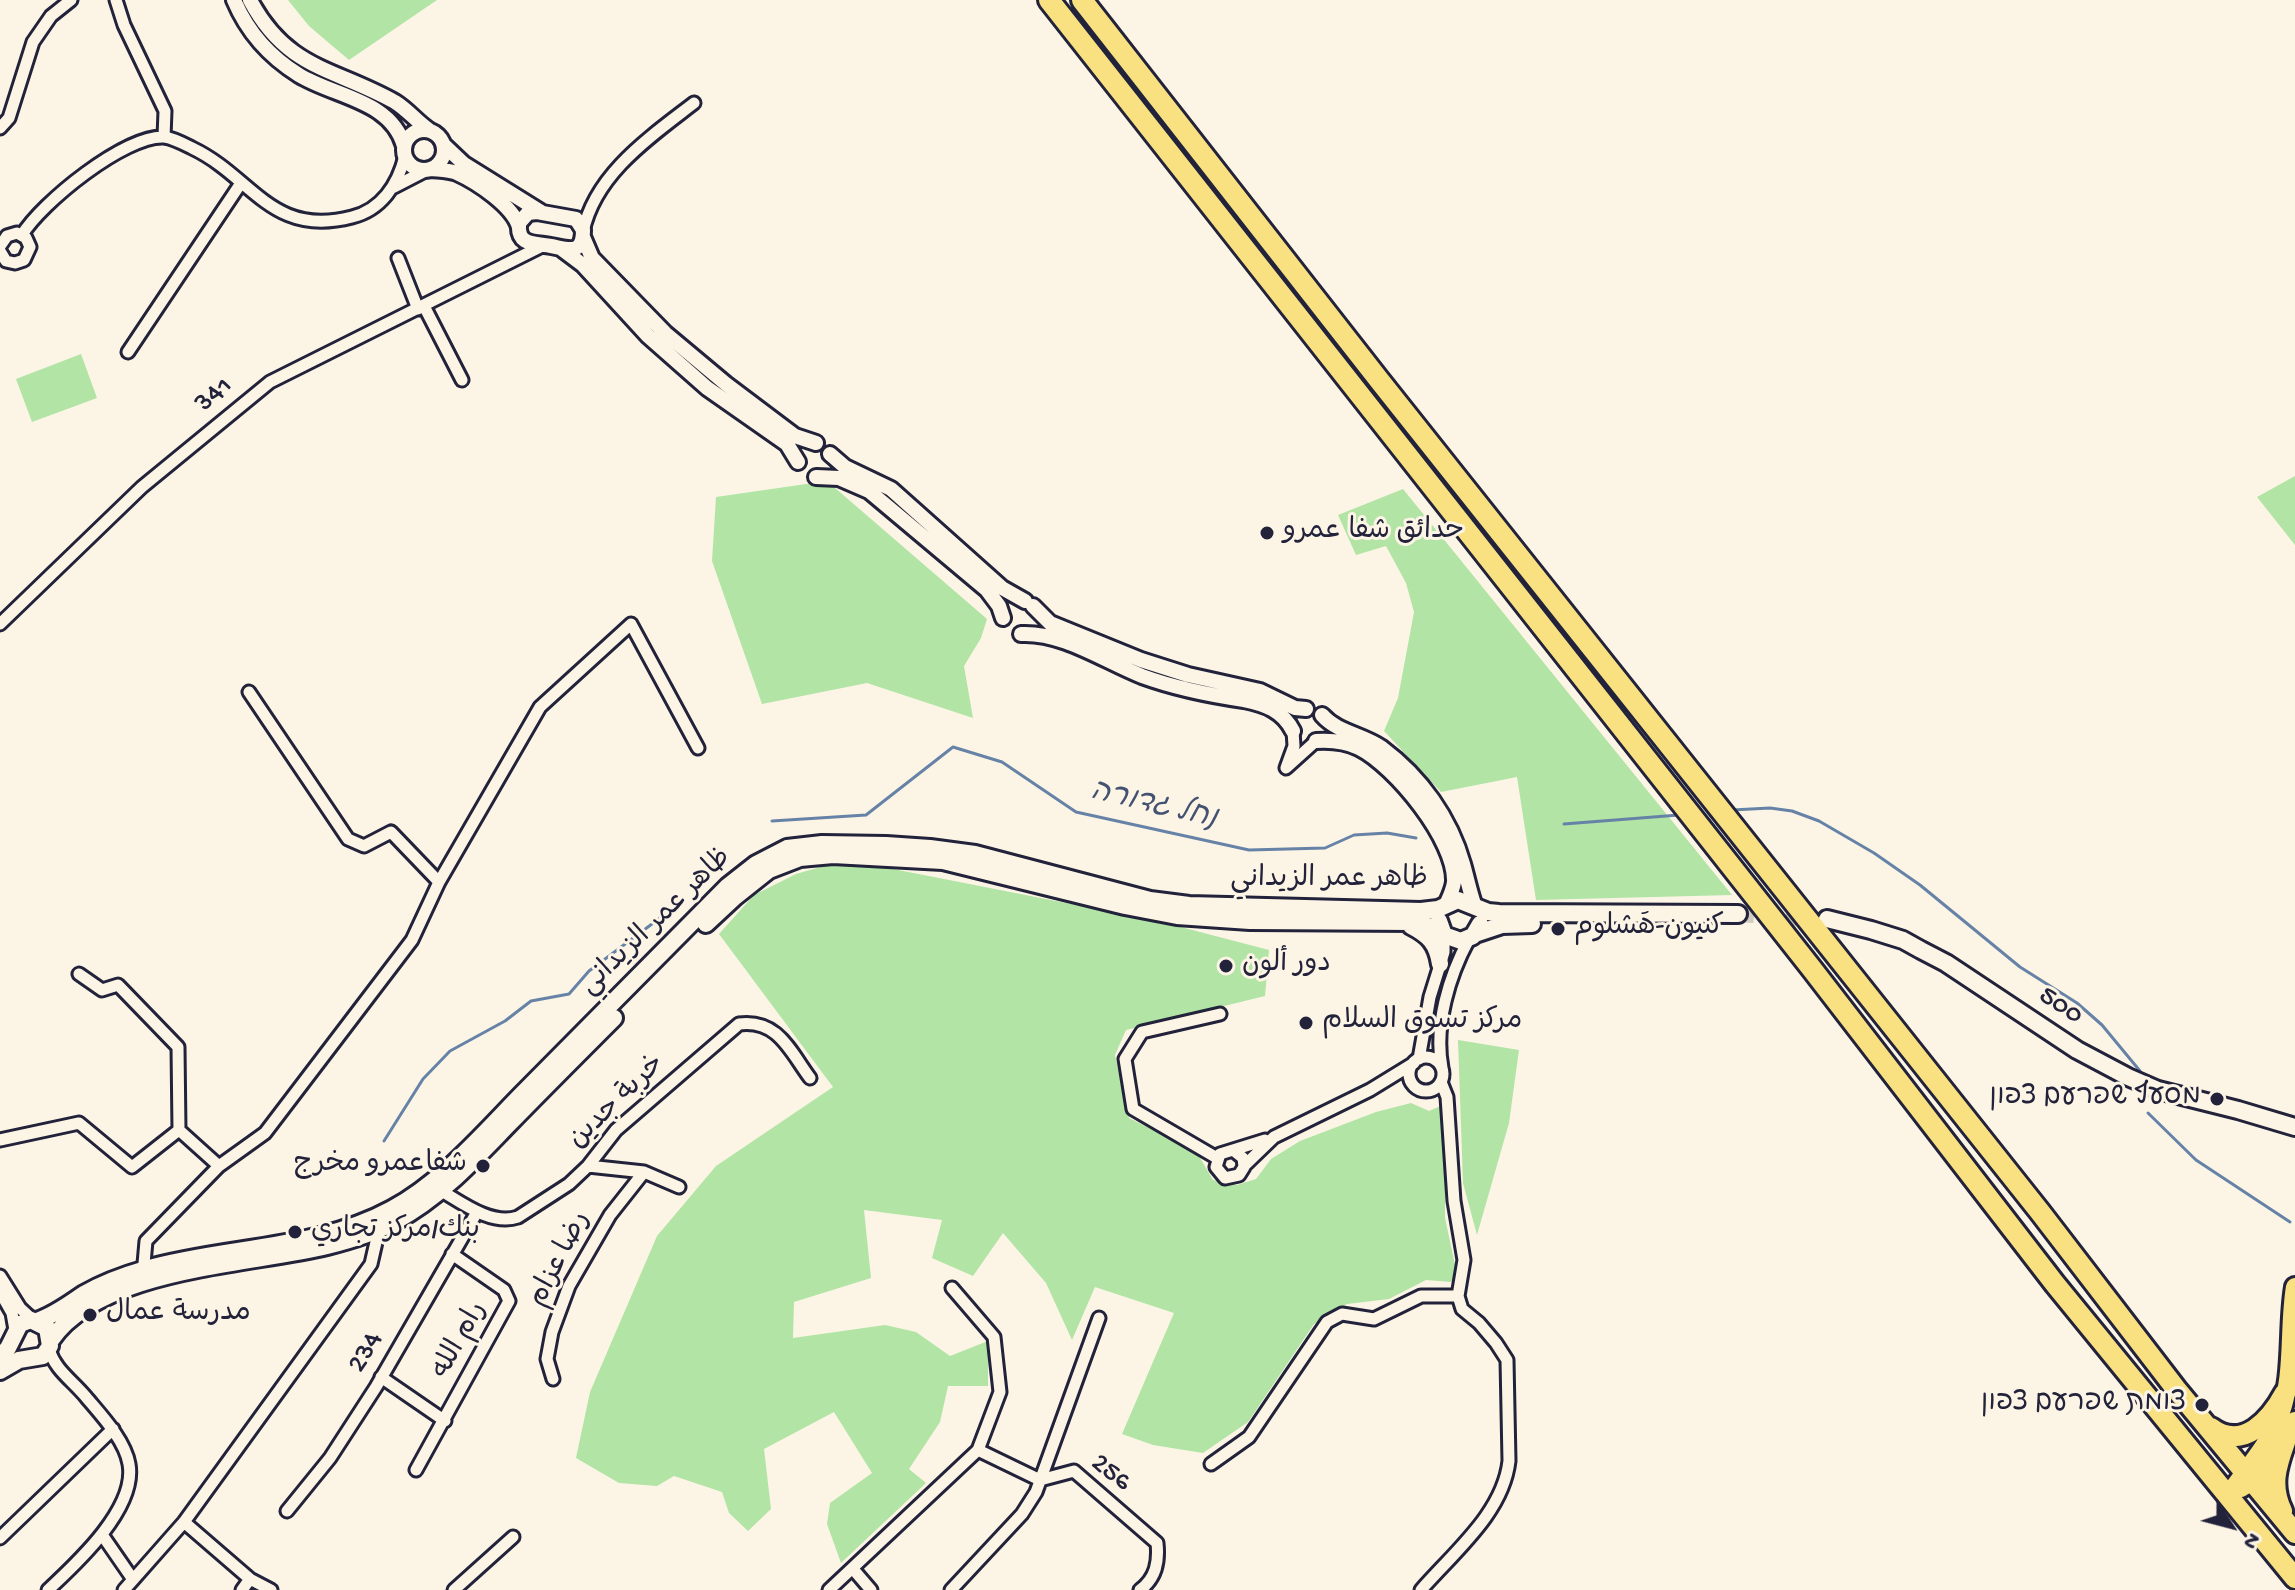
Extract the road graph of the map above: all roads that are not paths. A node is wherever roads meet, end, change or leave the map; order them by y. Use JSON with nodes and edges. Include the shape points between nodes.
{"nodes":[{"id":1,"x":71,"y":0,"type":"edge"},
{"id":2,"x":116,"y":0,"type":"edge"},
{"id":3,"x":234,"y":0,"type":"edge"},
{"id":4,"x":250,"y":0,"type":"edge"},
{"id":5,"x":1049,"y":0,"type":"edge"},
{"id":6,"x":1082,"y":0,"type":"edge"},
{"id":7,"x":694,"y":103,"type":"dead end"},
{"id":8,"x":0,"y":128,"type":"edge"},
{"id":9,"x":429,"y":130,"type":"junction"},
{"id":10,"x":164,"y":137,"type":"junction"},
{"id":11,"x":445,"y":146,"type":"junction"},
{"id":12,"x":404,"y":151,"type":"junction"},
{"id":13,"x":428,"y":170,"type":"junction"},
{"id":14,"x":241,"y":183,"type":"junction"},
{"id":15,"x":393,"y":187,"type":"junction"},
{"id":16,"x":596,"y":199,"type":"junction"},
{"id":17,"x":541,"y":212,"type":"junction"},
{"id":18,"x":565,"y":217,"type":"junction"},
{"id":19,"x":519,"y":231,"type":"junction"},
{"id":20,"x":583,"y":234,"type":"junction"},
{"id":21,"x":22,"y":235,"type":"junction"},
{"id":22,"x":1,"y":244,"type":"edge"},
{"id":23,"x":543,"y":246,"type":"junction"},
{"id":24,"x":563,"y":250,"type":"junction"},
{"id":25,"x":398,"y":258,"type":"dead end"},
{"id":26,"x":503,"y":265,"type":"junction"},
{"id":27,"x":421,"y":308,"type":"junction"},
{"id":28,"x":128,"y":352,"type":"dead end"},
{"id":29,"x":462,"y":380,"type":"dead end"},
{"id":30,"x":816,"y":443,"type":"junction"},
{"id":31,"x":830,"y":454,"type":"junction"},
{"id":32,"x":798,"y":462,"type":"junction"},
{"id":33,"x":816,"y":477,"type":"junction"},
{"id":34,"x":1029,"y":604,"type":"junction"},
{"id":35,"x":1003,"y":618,"type":"junction"},
{"id":36,"x":0,"y":624,"type":"edge"},
{"id":37,"x":1021,"y":634,"type":"junction"},
{"id":38,"x":249,"y":692,"type":"dead end"},
{"id":39,"x":1306,"y":709,"type":"junction"},
{"id":40,"x":1322,"y":715,"type":"junction"},
{"id":41,"x":1293,"y":731,"type":"junction"},
{"id":42,"x":1316,"y":741,"type":"junction"},
{"id":43,"x":698,"y":748,"type":"dead end"},
{"id":44,"x":439,"y":882,"type":"junction"},
{"id":45,"x":1446,"y":905,"type":"junction"},
{"id":46,"x":1475,"y":907,"type":"junction"},
{"id":47,"x":1659,"y":914,"type":"junction"},
{"id":48,"x":1738,"y":914,"type":"tunnel mouth"},
{"id":49,"x":1827,"y":919,"type":"tunnel mouth"},
{"id":50,"x":1403,"y":922,"type":"junction"},
{"id":51,"x":1442,"y":932,"type":"junction"},
{"id":52,"x":1472,"y":936,"type":"junction"},
{"id":53,"x":1440,"y":964,"type":"junction"},
{"id":54,"x":79,"y":974,"type":"dead end"},
{"id":55,"x":1220,"y":1014,"type":"dead end"},
{"id":56,"x":1416,"y":1061,"type":"junction"},
{"id":57,"x":1442,"y":1068,"type":"junction"},
{"id":58,"x":810,"y":1078,"type":"dead end"},
{"id":59,"x":1441,"y":1082,"type":"junction"},
{"id":60,"x":1413,"y":1085,"type":"junction"},
{"id":61,"x":1370,"y":1090,"type":"junction"},
{"id":62,"x":2273,"y":1121,"type":"junction"},
{"id":63,"x":2295,"y":1127,"type":"edge"},
{"id":64,"x":179,"y":1130,"type":"junction"},
{"id":65,"x":1274,"y":1137,"type":"junction"},
{"id":66,"x":2295,"y":1139,"type":"edge"},
{"id":67,"x":0,"y":1140,"type":"edge"},
{"id":68,"x":1233,"y":1150,"type":"junction"},
{"id":69,"x":1217,"y":1158,"type":"junction"},
{"id":70,"x":219,"y":1166,"type":"junction"},
{"id":71,"x":588,"y":1166,"type":"junction"},
{"id":72,"x":1244,"y":1166,"type":"junction"},
{"id":73,"x":644,"y":1172,"type":"junction"},
{"id":74,"x":679,"y":1187,"type":"dead end"},
{"id":75,"x":440,"y":1190,"type":"junction"},
{"id":76,"x":477,"y":1212,"type":"junction"},
{"id":77,"x":379,"y":1229,"type":"junction"},
{"id":78,"x":452,"y":1254,"type":"junction"},
{"id":79,"x":0,"y":1276,"type":"edge"},
{"id":80,"x":143,"y":1276,"type":"junction"},
{"id":81,"x":2295,"y":1287,"type":"edge"},
{"id":82,"x":952,"y":1288,"type":"dead end"},
{"id":83,"x":0,"y":1292,"type":"edge"},
{"id":84,"x":1458,"y":1296,"type":"junction"},
{"id":85,"x":1099,"y":1318,"type":"dead end"},
{"id":86,"x":36,"y":1321,"type":"junction"},
{"id":87,"x":13,"y":1335,"type":"junction"},
{"id":88,"x":50,"y":1344,"type":"junction"},
{"id":89,"x":0,"y":1357,"type":"edge"},
{"id":90,"x":28,"y":1359,"type":"junction"},
{"id":91,"x":0,"y":1371,"type":"edge"},
{"id":92,"x":381,"y":1377,"type":"junction"},
{"id":93,"x":69,"y":1379,"type":"junction"},
{"id":94,"x":553,"y":1379,"type":"dead end"},
{"id":95,"x":2285,"y":1393,"type":"junction"},
{"id":96,"x":445,"y":1421,"type":"junction"},
{"id":97,"x":2295,"y":1421,"type":"edge"},
{"id":98,"x":2208,"y":1425,"type":"junction"},
{"id":99,"x":113,"y":1429,"type":"junction"},
{"id":100,"x":2285,"y":1442,"type":"junction"},
{"id":101,"x":978,"y":1450,"type":"junction"},
{"id":102,"x":1211,"y":1464,"type":"dead end"},
{"id":103,"x":416,"y":1470,"type":"dead end"},
{"id":104,"x":2249,"y":1476,"type":"junction"},
{"id":105,"x":1040,"y":1480,"type":"junction"},
{"id":106,"x":2228,"y":1496,"type":"junction"},
{"id":107,"x":287,"y":1511,"type":"dead end"},
{"id":108,"x":184,"y":1522,"type":"junction"},
{"id":109,"x":2292,"y":1529,"type":"edge"},
{"id":110,"x":103,"y":1536,"type":"junction"},
{"id":111,"x":513,"y":1537,"type":"dead end"},
{"id":112,"x":0,"y":1538,"type":"edge"},
{"id":113,"x":853,"y":1569,"type":"junction"},
{"id":114,"x":132,"y":1578,"type":"junction"},
{"id":115,"x":2295,"y":1578,"type":"edge"},
{"id":116,"x":250,"y":1579,"type":"junction"},
{"id":117,"x":48,"y":1590,"type":"edge"},
{"id":118,"x":124,"y":1590,"type":"edge"},
{"id":119,"x":242,"y":1590,"type":"edge"},
{"id":120,"x":271,"y":1590,"type":"edge"},
{"id":121,"x":454,"y":1590,"type":"edge"},
{"id":122,"x":829,"y":1590,"type":"edge"},
{"id":123,"x":871,"y":1590,"type":"edge"},
{"id":124,"x":951,"y":1590,"type":"edge"},
{"id":125,"x":1140,"y":1590,"type":"edge"},
{"id":126,"x":1421,"y":1590,"type":"edge"}],
"edges":[{"from":1,"to":8,"type":"street","via":[[51,16],[33,42],[9,118]]},
{"from":2,"to":10,"type":"street","via":[[165,111]]},
{"from":3,"to":12,"type":"street","via":[[247,25],[278,59],[309,81],[382,113],[394,124]]},
{"from":4,"to":9,"type":"street","via":[[267,28],[295,53],[398,104]]},
{"from":5,"to":106,"type":"highway","via":[[2002,1216]]},
{"from":6,"to":98,"type":"highway"},
{"from":7,"to":16,"type":"street","via":[[633,150]]},
{"from":9,"to":11,"type":"street"},
{"from":9,"to":12,"type":"street","via":[[416,131]]},
{"from":10,"to":14,"type":"street","via":[[206,155]]},
{"from":10,"to":21,"type":"street","via":[[109,155],[41,210]]},
{"from":11,"to":13,"type":"street","via":[[442,160]]},
{"from":11,"to":17,"type":"street","via":[[464,164]]},
{"from":12,"to":13,"type":"street","via":[[413,168]]},
{"from":12,"to":15,"type":"street"},
{"from":13,"to":15,"type":"street"},
{"from":13,"to":19,"type":"street","via":[[462,176],[507,206]]},
{"from":14,"to":15,"type":"street","via":[[271,208],[301,220],[338,221],[363,214]]},
{"from":14,"to":28,"type":"street"},
{"from":16,"to":18,"type":"street"},
{"from":16,"to":20,"type":"street"},
{"from":17,"to":18,"type":"street"},
{"from":17,"to":19,"type":"street","via":[[528,213]]},
{"from":18,"to":20,"type":"street","via":[[576,219]]},
{"from":19,"to":23,"type":"street","via":[[528,244]]},
{"from":19,"to":26,"type":"street"},
{"from":20,"to":24,"type":"street","via":[[574,249]]},
{"from":20,"to":30,"type":"street","via":[[592,258],[665,333],[800,439]]},
{"from":21,"to":22,"type":"street","via":[[12,234]]},
{"from":21,"to":22,"type":"street","via":[[30,247],[24,260],[11,263],[3,258]]},
{"from":23,"to":24,"type":"street"},
{"from":23,"to":26,"type":"street","name":"341"},
{"from":24,"to":32,"type":"street","via":[[648,336],[707,388],[787,444]]},
{"from":25,"to":27,"type":"street"},
{"from":26,"to":27,"type":"street","name":"341"},
{"from":27,"to":29,"type":"street"},
{"from":27,"to":36,"type":"street","name":"341","via":[[270,382],[142,487]]},
{"from":30,"to":31,"type":"street"},
{"from":30,"to":32,"type":"street","via":[[802,449]]},
{"from":31,"to":33,"type":"street","via":[[830,468]]},
{"from":31,"to":34,"type":"street","via":[[891,489],[1002,588]]},
{"from":32,"to":33,"type":"street","via":[[806,475]]},
{"from":33,"to":35,"type":"street","via":[[839,478],[869,491],[987,590]]},
{"from":34,"to":35,"type":"street","via":[[1016,600]]},
{"from":34,"to":37,"type":"street","via":[[1037,615],[1035,625]]},
{"from":34,"to":39,"type":"street","via":[[1050,623],[1150,664],[1260,691]]},
{"from":35,"to":37,"type":"street","via":[[1011,631]]},
{"from":37,"to":41,"type":"street","via":[[1045,634],[1179,688],[1261,704],[1281,715]]},
{"from":38,"to":44,"type":"street","via":[[348,839],[364,846],[391,832]]},
{"from":39,"to":40,"type":"street"},
{"from":39,"to":41,"type":"street","via":[[1294,719]]},
{"from":40,"to":42,"type":"street","via":[[1326,729]]},
{"from":40,"to":46,"type":"street","via":[[1336,728],[1389,754],[1431,798],[1456,844]]},
{"from":41,"to":42,"type":"street","via":[[1305,742]]},
{"from":41,"to":42,"type":"street","via":[[1286,768]]},
{"from":42,"to":45,"type":"street","via":[[1362,749],[1421,806],[1453,874]]},
{"from":43,"to":44,"type":"street","via":[[631,624],[540,707]]},
{"from":44,"to":70,"type":"street","via":[[412,940],[265,1133]]},
{"from":45,"to":46,"type":"main road","via":[[1458,900]]},
{"from":45,"to":51,"type":"main road","via":[[1439,917]]},
{"from":45,"to":80,"type":"main road","name":"ظاهر عمر الزيداني","via":[[1421,911],[1189,905],[930,848],[787,848],[728,886],[479,1138],[394,1208],[311,1238],[192,1258]]},
{"from":46,"to":47,"type":"main road","via":[[1499,913]]},
{"from":46,"to":52,"type":"main road","via":[[1480,924]]},
{"from":47,"to":48,"type":"main road"},
{"from":47,"to":52,"type":"main road","via":[[1502,925]]},
{"from":49,"to":62,"type":"main road","name":"500","via":[[1903,940],[2128,1077]]},
{"from":50,"to":51,"type":"main road","name":"ظاهر عمر الزيداني"},
{"from":50,"to":53,"type":"main road","via":[[1430,938]]},
{"from":50,"to":75,"type":"main road","name":"ظاهر عمر الزيداني","via":[[1203,919],[943,861],[800,858],[769,870],[735,897]]},
{"from":51,"to":52,"type":"main road","via":[[1454,941]]},
{"from":51,"to":53,"type":"street"},
{"from":52,"to":57,"type":"street","via":[[1456,965],[1444,1010]]},
{"from":53,"to":56,"type":"street"},
{"from":54,"to":64,"type":"street","via":[[102,990],[118,985],[178,1047]]},
{"from":55,"to":69,"type":"street","via":[[1142,1032],[1125,1059],[1133,1109]]},
{"from":56,"to":57,"type":"street","via":[[1432,1058]]},
{"from":56,"to":60,"type":"street","via":[[1409,1076]]},
{"from":56,"to":61,"type":"street"},
{"from":57,"to":59,"type":"street"},
{"from":58,"to":71,"type":"street","name":"خربة جدين","via":[[770,1027],[739,1024],[616,1130]]},
{"from":59,"to":60,"type":"street","via":[[1428,1091]]},
{"from":59,"to":84,"type":"street","via":[[1447,1097],[1464,1260]]},
{"from":60,"to":61,"type":"street"},
{"from":61,"to":65,"type":"street"},
{"from":62,"to":63,"type":"main road","name":"500"},
{"from":62,"to":66,"type":"main road","name":"500"},
{"from":64,"to":67,"type":"street","via":[[132,1167],[79,1123]]},
{"from":64,"to":70,"type":"street"},
{"from":65,"to":68,"type":"street"},
{"from":65,"to":72,"type":"street"},
{"from":68,"to":69,"type":"street"},
{"from":68,"to":72,"type":"street"},
{"from":69,"to":72,"type":"street","via":[[1216,1167],[1225,1178],[1239,1175]]},
{"from":70,"to":80,"type":"street","via":[[146,1241]]},
{"from":71,"to":73,"type":"street"},
{"from":71,"to":76,"type":"street","name":"خربة جدين","via":[[518,1217],[509,1220]]},
{"from":73,"to":74,"type":"street"},
{"from":73,"to":94,"type":"street","name":"رضا عزام","via":[[610,1215],[569,1286],[547,1359]]},
{"from":75,"to":76,"type":"street","name":"خربة جدين"},
{"from":75,"to":77,"type":"main road","name":"ظاهر عمر الزيداني"},
{"from":76,"to":78,"type":"street","name":"234"},
{"from":77,"to":80,"type":"main road","name":"ظاهر عمر الزيداني","via":[[325,1246]]},
{"from":77,"to":108,"type":"street","via":[[371,1264]]},
{"from":78,"to":92,"type":"street","name":"234"},
{"from":78,"to":96,"type":"street","name":"رام الله","via":[[504,1290],[509,1301]]},
{"from":79,"to":86,"type":"street","via":[[20,1308]]},
{"from":80,"to":86,"type":"main road","name":"ظاهر عمر الزيداني","via":[[100,1286]]},
{"from":80,"to":88,"type":"main road","name":"ظاهر عمر الزيداني","via":[[84,1308],[63,1324]]},
{"from":81,"to":95,"type":"main road"},
{"from":82,"to":101,"type":"street","via":[[994,1337],[1000,1392]]},
{"from":83,"to":87,"type":"street","via":[[12,1313]]},
{"from":84,"to":102,"type":"street","via":[[1421,1296],[1374,1319],[1342,1314],[1327,1322],[1249,1437]]},
{"from":84,"to":126,"type":"street","via":[[1462,1309],[1507,1360],[1507,1474],[1479,1525]]},
{"from":85,"to":105,"type":"street"},
{"from":86,"to":87,"type":"main road","via":[[25,1321]]},
{"from":86,"to":88,"type":"main road","via":[[47,1328]]},
{"from":87,"to":89,"type":"main road"},
{"from":87,"to":90,"type":"main road","via":[[15,1351]]},
{"from":88,"to":90,"type":"main road","via":[[43,1356]]},
{"from":88,"to":93,"type":"street","via":[[56,1367]]},
{"from":90,"to":91,"type":"main road"},
{"from":90,"to":93,"type":"street"},
{"from":92,"to":96,"type":"street"},
{"from":92,"to":107,"type":"street","name":"234","via":[[330,1458]]},
{"from":93,"to":99,"type":"street"},
{"from":95,"to":98,"type":"highway","via":[[2267,1421],[2250,1433],[2223,1435]]},
{"from":95,"to":104,"type":"main road","via":[[2273,1431]]},
{"from":96,"to":103,"type":"street","name":"رام الله"},
{"from":97,"to":100,"type":"main road"},
{"from":98,"to":104,"type":"highway"},
{"from":99,"to":110,"type":"street","via":[[129,1465],[126,1493]]},
{"from":99,"to":112,"type":"street"},
{"from":100,"to":104,"type":"main road"},
{"from":100,"to":109,"type":"highway","via":[[2274,1482]]},
{"from":101,"to":105,"type":"street"},
{"from":101,"to":113,"type":"street"},
{"from":104,"to":106,"type":"main road"},
{"from":104,"to":109,"type":"highway"},
{"from":105,"to":124,"type":"street","via":[[1022,1514]]},
{"from":105,"to":125,"type":"street","name":"256","via":[[1074,1471],[1157,1543],[1159,1560]]},
{"from":106,"to":115,"type":"highway"},
{"from":108,"to":114,"type":"street"},
{"from":108,"to":116,"type":"street"},
{"from":110,"to":114,"type":"street"},
{"from":110,"to":117,"type":"street"},
{"from":111,"to":121,"type":"street"},
{"from":113,"to":122,"type":"street"},
{"from":113,"to":123,"type":"street"},
{"from":114,"to":118,"type":"street"},
{"from":116,"to":119,"type":"street"},
{"from":116,"to":120,"type":"street"}]}
